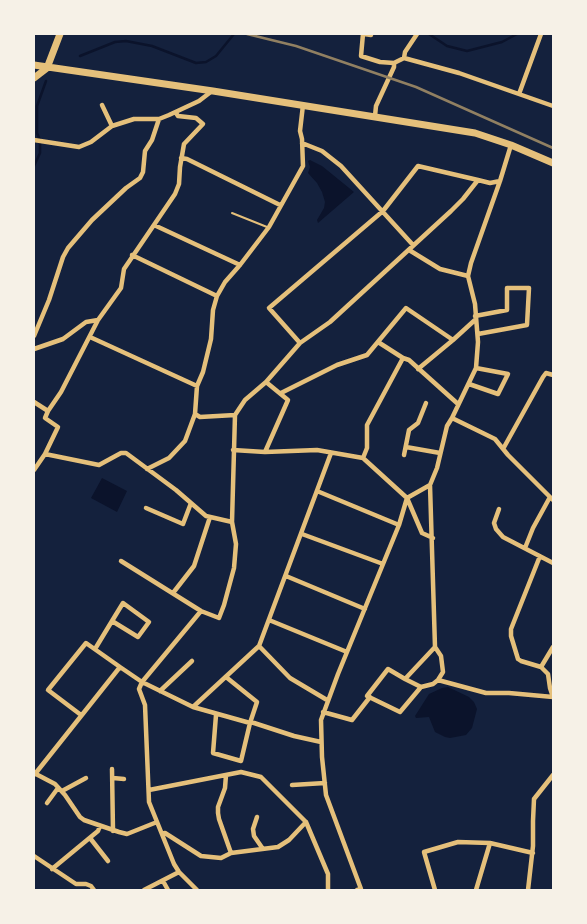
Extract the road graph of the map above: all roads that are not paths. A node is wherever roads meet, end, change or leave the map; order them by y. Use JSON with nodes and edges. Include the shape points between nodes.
{"nodes":[{"id":1,"x":60,"y":34,"type":"edge"},
{"id":2,"x":363,"y":34,"type":"edge"},
{"id":3,"x":417,"y":34,"type":"edge"},
{"id":4,"x":541,"y":34,"type":"edge"},
{"id":5,"x":372,"y":35,"type":"dead end"},
{"id":6,"x":404,"y":58,"type":"junction"},
{"id":7,"x":394,"y":63,"type":"junction"},
{"id":8,"x":34,"y":66,"type":"edge"},
{"id":9,"x":46,"y":68,"type":"junction"},
{"id":10,"x":34,"y":78,"type":"edge"},
{"id":11,"x":213,"y":90,"type":"junction"},
{"id":12,"x":519,"y":94,"type":"junction"},
{"id":13,"x":102,"y":105,"type":"dead end"},
{"id":14,"x":303,"y":105,"type":"junction"},
{"id":15,"x":553,"y":106,"type":"edge"},
{"id":16,"x":176,"y":112,"type":"junction"},
{"id":17,"x":375,"y":116,"type":"junction"},
{"id":18,"x":159,"y":119,"type":"junction"},
{"id":19,"x":112,"y":126,"type":"junction"},
{"id":20,"x":34,"y":140,"type":"edge"},
{"id":21,"x":302,"y":143,"type":"junction"},
{"id":22,"x":511,"y":145,"type":"junction"},
{"id":23,"x":182,"y":158,"type":"junction"},
{"id":24,"x":553,"y":163,"type":"edge"},
{"id":25,"x":478,"y":180,"type":"junction"},
{"id":26,"x":500,"y":181,"type":"junction"},
{"id":27,"x":280,"y":206,"type":"junction"},
{"id":28,"x":383,"y":211,"type":"junction"},
{"id":29,"x":232,"y":213,"type":"dead end"},
{"id":30,"x":154,"y":225,"type":"junction"},
{"id":31,"x":269,"y":227,"type":"junction"},
{"id":32,"x":414,"y":245,"type":"junction"},
{"id":33,"x":409,"y":250,"type":"junction"},
{"id":34,"x":132,"y":255,"type":"junction"},
{"id":35,"x":240,"y":265,"type":"junction"},
{"id":36,"x":468,"y":276,"type":"junction"},
{"id":37,"x":217,"y":296,"type":"junction"},
{"id":38,"x":476,"y":318,"type":"junction"},
{"id":39,"x":98,"y":320,"type":"junction"},
{"id":40,"x":478,"y":334,"type":"junction"},
{"id":41,"x":34,"y":336,"type":"edge"},
{"id":42,"x":90,"y":338,"type":"junction"},
{"id":43,"x":453,"y":340,"type":"junction"},
{"id":44,"x":378,"y":342,"type":"junction"},
{"id":45,"x":300,"y":343,"type":"junction"},
{"id":46,"x":34,"y":349,"type":"edge"},
{"id":47,"x":403,"y":358,"type":"junction"},
{"id":48,"x":476,"y":368,"type":"junction"},
{"id":49,"x":418,"y":369,"type":"junction"},
{"id":50,"x":553,"y":376,"type":"edge"},
{"id":51,"x":266,"y":382,"type":"junction"},
{"id":52,"x":469,"y":384,"type":"junction"},
{"id":53,"x":196,"y":386,"type":"junction"},
{"id":54,"x":281,"y":393,"type":"junction"},
{"id":55,"x":34,"y":402,"type":"edge"},
{"id":56,"x":426,"y":403,"type":"dead end"},
{"id":57,"x":458,"y":404,"type":"junction"},
{"id":58,"x":48,"y":411,"type":"junction"},
{"id":59,"x":195,"y":414,"type":"junction"},
{"id":60,"x":235,"y":415,"type":"junction"},
{"id":61,"x":452,"y":418,"type":"junction"},
{"id":62,"x":406,"y":447,"type":"junction"},
{"id":63,"x":503,"y":449,"type":"junction"},
{"id":64,"x":233,"y":450,"type":"junction"},
{"id":65,"x":265,"y":452,"type":"junction"},
{"id":66,"x":331,"y":453,"type":"junction"},
{"id":67,"x":440,"y":453,"type":"junction"},
{"id":68,"x":45,"y":454,"type":"junction"},
{"id":69,"x":404,"y":454,"type":"dead end"},
{"id":70,"x":363,"y":458,"type":"junction"},
{"id":71,"x":147,"y":469,"type":"junction"},
{"id":72,"x":34,"y":470,"type":"edge"},
{"id":73,"x":430,"y":485,"type":"junction"},
{"id":74,"x":317,"y":491,"type":"junction"},
{"id":75,"x":406,"y":498,"type":"junction"},
{"id":76,"x":552,"y":498,"type":"edge"},
{"id":77,"x":191,"y":503,"type":"junction"},
{"id":78,"x":146,"y":508,"type":"dead end"},
{"id":79,"x":500,"y":509,"type":"dead end"},
{"id":80,"x":210,"y":518,"type":"junction"},
{"id":81,"x":232,"y":522,"type":"junction"},
{"id":82,"x":400,"y":525,"type":"junction"},
{"id":83,"x":302,"y":534,"type":"junction"},
{"id":84,"x":433,"y":538,"type":"junction"},
{"id":85,"x":525,"y":548,"type":"junction"},
{"id":86,"x":540,"y":556,"type":"junction"},
{"id":87,"x":121,"y":561,"type":"dead end"},
{"id":88,"x":553,"y":563,"type":"edge"},
{"id":89,"x":382,"y":564,"type":"junction"},
{"id":90,"x":286,"y":576,"type":"junction"},
{"id":91,"x":173,"y":593,"type":"junction"},
{"id":92,"x":365,"y":609,"type":"junction"},
{"id":93,"x":201,"y":611,"type":"junction"},
{"id":94,"x":269,"y":620,"type":"junction"},
{"id":95,"x":112,"y":621,"type":"junction"},
{"id":96,"x":259,"y":646,"type":"junction"},
{"id":97,"x":435,"y":647,"type":"junction"},
{"id":98,"x":553,"y":647,"type":"edge"},
{"id":99,"x":95,"y":650,"type":"junction"},
{"id":100,"x":347,"y":652,"type":"junction"},
{"id":101,"x":192,"y":662,"type":"dead end"},
{"id":102,"x":120,"y":666,"type":"junction"},
{"id":103,"x":541,"y":667,"type":"junction"},
{"id":104,"x":226,"y":677,"type":"junction"},
{"id":105,"x":406,"y":679,"type":"junction"},
{"id":106,"x":438,"y":680,"type":"junction"},
{"id":107,"x":142,"y":682,"type":"junction"},
{"id":108,"x":421,"y":687,"type":"junction"},
{"id":109,"x":160,"y":691,"type":"junction"},
{"id":110,"x":370,"y":697,"type":"junction"},
{"id":111,"x":553,"y":697,"type":"edge"},
{"id":112,"x":327,"y":700,"type":"junction"},
{"id":113,"x":193,"y":707,"type":"junction"},
{"id":114,"x":323,"y":712,"type":"junction"},
{"id":115,"x":82,"y":714,"type":"junction"},
{"id":116,"x":216,"y":715,"type":"junction"},
{"id":117,"x":251,"y":723,"type":"junction"},
{"id":118,"x":321,"y":742,"type":"junction"},
{"id":119,"x":112,"y":769,"type":"dead end"},
{"id":120,"x":35,"y":774,"type":"edge"},
{"id":121,"x":226,"y":775,"type":"junction"},
{"id":122,"x":553,"y":775,"type":"edge"},
{"id":123,"x":86,"y":778,"type":"dead end"},
{"id":124,"x":113,"y":778,"type":"junction"},
{"id":125,"x":124,"y":778,"type":"dead end"},
{"id":126,"x":325,"y":783,"type":"junction"},
{"id":127,"x":292,"y":785,"type":"dead end"},
{"id":128,"x":60,"y":790,"type":"junction"},
{"id":129,"x":148,"y":790,"type":"junction"},
{"id":130,"x":47,"y":803,"type":"dead end"},
{"id":131,"x":257,"y":817,"type":"dead end"},
{"id":132,"x":158,"y":822,"type":"junction"},
{"id":133,"x":306,"y":822,"type":"junction"},
{"id":134,"x":100,"y":826,"type":"junction"},
{"id":135,"x":113,"y":831,"type":"junction"},
{"id":136,"x":162,"y":834,"type":"junction"},
{"id":137,"x":90,"y":838,"type":"junction"},
{"id":138,"x":490,"y":843,"type":"junction"},
{"id":139,"x":263,"y":850,"type":"junction"},
{"id":140,"x":231,"y":853,"type":"junction"},
{"id":141,"x":533,"y":853,"type":"junction"},
{"id":142,"x":34,"y":856,"type":"edge"},
{"id":143,"x":108,"y":861,"type":"dead end"},
{"id":144,"x":52,"y":869,"type":"junction"},
{"id":145,"x":179,"y":872,"type":"junction"},
{"id":146,"x":163,"y":881,"type":"junction"},
{"id":147,"x":94,"y":890,"type":"edge"},
{"id":148,"x":144,"y":890,"type":"edge"},
{"id":149,"x":168,"y":890,"type":"edge"},
{"id":150,"x":197,"y":890,"type":"edge"},
{"id":151,"x":328,"y":890,"type":"edge"},
{"id":152,"x":357,"y":890,"type":"edge"},
{"id":153,"x":435,"y":890,"type":"edge"},
{"id":154,"x":476,"y":890,"type":"edge"},
{"id":155,"x":530,"y":890,"type":"edge"}],
"edges":[{"from":1,"to":9,"type":"main road"},
{"from":2,"to":5,"type":"street"},
{"from":2,"to":7,"type":"street","via":[[361,56]]},
{"from":3,"to":6,"type":"street"},
{"from":4,"to":12,"type":"street"},
{"from":6,"to":7,"type":"street"},
{"from":6,"to":12,"type":"street"},
{"from":7,"to":17,"type":"street"},
{"from":8,"to":9,"type":"main road"},
{"from":9,"to":10,"type":"main road"},
{"from":9,"to":11,"type":"main road"},
{"from":11,"to":14,"type":"main road"},
{"from":11,"to":16,"type":"street"},
{"from":12,"to":15,"type":"street"},
{"from":13,"to":19,"type":"street"},
{"from":14,"to":17,"type":"main road"},
{"from":14,"to":21,"type":"street"},
{"from":16,"to":18,"type":"street"},
{"from":16,"to":23,"type":"street","via":[[178,116],[196,118],[204,124],[184,144]]},
{"from":17,"to":22,"type":"main road","via":[[475,133]]},
{"from":18,"to":19,"type":"street","via":[[134,119]]},
{"from":18,"to":41,"type":"street","via":[[145,151],[140,178],[92,220],[62,257]]},
{"from":19,"to":20,"type":"street","via":[[79,147]]},
{"from":21,"to":27,"type":"street","via":[[303,166]]},
{"from":21,"to":28,"type":"street","via":[[322,151],[342,166]]},
{"from":22,"to":24,"type":"main road"},
{"from":22,"to":26,"type":"street"},
{"from":23,"to":27,"type":"street"},
{"from":23,"to":30,"type":"street","via":[[175,194]]},
{"from":25,"to":26,"type":"street"},
{"from":25,"to":28,"type":"street","via":[[418,166]]},
{"from":25,"to":32,"type":"street","via":[[463,199]]},
{"from":26,"to":36,"type":"street"},
{"from":27,"to":31,"type":"street"},
{"from":28,"to":32,"type":"street"},
{"from":28,"to":45,"type":"street","via":[[269,308]]},
{"from":29,"to":31,"type":"lane"},
{"from":30,"to":34,"type":"street"},
{"from":30,"to":35,"type":"street"},
{"from":31,"to":35,"type":"street"},
{"from":32,"to":33,"type":"street"},
{"from":33,"to":36,"type":"street","via":[[440,269]]},
{"from":33,"to":45,"type":"street","via":[[330,322]]},
{"from":34,"to":37,"type":"street"},
{"from":34,"to":39,"type":"street","via":[[124,269],[121,288]]},
{"from":35,"to":37,"type":"street"},
{"from":36,"to":38,"type":"street"},
{"from":37,"to":53,"type":"street","via":[[203,372]]},
{"from":38,"to":40,"type":"street"},
{"from":38,"to":40,"type":"street","via":[[507,310],[507,288],[529,288],[527,325]]},
{"from":38,"to":43,"type":"street"},
{"from":39,"to":42,"type":"street"},
{"from":39,"to":46,"type":"street","via":[[86,322],[70,335]]},
{"from":40,"to":48,"type":"street"},
{"from":42,"to":53,"type":"street"},
{"from":42,"to":58,"type":"street"},
{"from":43,"to":44,"type":"street","via":[[406,308]]},
{"from":43,"to":49,"type":"street"},
{"from":44,"to":47,"type":"street"},
{"from":44,"to":54,"type":"street","via":[[367,355],[337,364]]},
{"from":45,"to":51,"type":"street"},
{"from":47,"to":49,"type":"street"},
{"from":47,"to":70,"type":"street","via":[[367,425],[367,448]]},
{"from":48,"to":52,"type":"street"},
{"from":48,"to":52,"type":"street","via":[[508,374],[498,394]]},
{"from":49,"to":57,"type":"street"},
{"from":50,"to":63,"type":"street","via":[[546,373],[543,377]]},
{"from":51,"to":54,"type":"street"},
{"from":51,"to":60,"type":"street","via":[[245,400]]},
{"from":52,"to":57,"type":"street"},
{"from":53,"to":59,"type":"street"},
{"from":54,"to":65,"type":"street","via":[[288,400]]},
{"from":55,"to":58,"type":"street"},
{"from":56,"to":62,"type":"street","via":[[418,423],[409,430]]},
{"from":57,"to":61,"type":"street"},
{"from":58,"to":68,"type":"street","via":[[45,418],[58,427]]},
{"from":59,"to":60,"type":"street","via":[[200,417]]},
{"from":59,"to":71,"type":"street","via":[[185,441],[169,458]]},
{"from":60,"to":64,"type":"street"},
{"from":61,"to":63,"type":"street","via":[[495,440]]},
{"from":61,"to":67,"type":"street"},
{"from":62,"to":67,"type":"street"},
{"from":62,"to":69,"type":"street"},
{"from":63,"to":76,"type":"street"},
{"from":64,"to":65,"type":"street"},
{"from":64,"to":81,"type":"street"},
{"from":65,"to":66,"type":"street","via":[[317,450]]},
{"from":66,"to":70,"type":"street"},
{"from":66,"to":74,"type":"street"},
{"from":67,"to":73,"type":"street"},
{"from":68,"to":71,"type":"street","via":[[100,465],[126,453]]},
{"from":68,"to":72,"type":"street"},
{"from":70,"to":75,"type":"street"},
{"from":71,"to":77,"type":"street"},
{"from":73,"to":75,"type":"street"},
{"from":73,"to":84,"type":"street"},
{"from":74,"to":82,"type":"street"},
{"from":74,"to":83,"type":"street"},
{"from":75,"to":82,"type":"street"},
{"from":75,"to":84,"type":"street","via":[[422,533]]},
{"from":76,"to":85,"type":"street"},
{"from":77,"to":78,"type":"street","via":[[182,524]]},
{"from":77,"to":80,"type":"street"},
{"from":79,"to":85,"type":"street","via":[[494,523],[496,529]]},
{"from":80,"to":81,"type":"street"},
{"from":80,"to":91,"type":"street","via":[[194,566]]},
{"from":81,"to":93,"type":"street","via":[[236,544],[234,568],[224,605],[219,618]]},
{"from":82,"to":89,"type":"street"},
{"from":83,"to":89,"type":"street"},
{"from":83,"to":90,"type":"street"},
{"from":84,"to":97,"type":"street"},
{"from":85,"to":86,"type":"street"},
{"from":86,"to":88,"type":"street"},
{"from":86,"to":103,"type":"street","via":[[511,632],[518,659]]},
{"from":87,"to":91,"type":"street"},
{"from":89,"to":92,"type":"street"},
{"from":90,"to":92,"type":"street"},
{"from":90,"to":94,"type":"street"},
{"from":91,"to":93,"type":"street"},
{"from":92,"to":100,"type":"street"},
{"from":93,"to":107,"type":"street"},
{"from":94,"to":96,"type":"street"},
{"from":94,"to":100,"type":"street"},
{"from":95,"to":95,"type":"street","via":[[123,603],[149,622],[138,636]]},
{"from":95,"to":99,"type":"street"},
{"from":96,"to":104,"type":"street"},
{"from":96,"to":112,"type":"street","via":[[290,678]]},
{"from":97,"to":105,"type":"street"},
{"from":97,"to":106,"type":"street","via":[[441,656],[443,672]]},
{"from":98,"to":103,"type":"street"},
{"from":99,"to":102,"type":"street"},
{"from":99,"to":115,"type":"street","via":[[86,644],[48,690]]},
{"from":100,"to":112,"type":"street"},
{"from":101,"to":109,"type":"street"},
{"from":102,"to":107,"type":"street"},
{"from":102,"to":115,"type":"street"},
{"from":103,"to":111,"type":"street","via":[[548,674]]},
{"from":104,"to":113,"type":"street"},
{"from":104,"to":117,"type":"street","via":[[257,702]]},
{"from":105,"to":108,"type":"street"},
{"from":105,"to":110,"type":"street","via":[[388,669],[367,696]]},
{"from":106,"to":108,"type":"street"},
{"from":106,"to":111,"type":"street","via":[[486,693]]},
{"from":107,"to":109,"type":"street"},
{"from":107,"to":129,"type":"street","via":[[139,689],[145,705]]},
{"from":108,"to":110,"type":"street","via":[[400,712]]},
{"from":109,"to":113,"type":"street"},
{"from":110,"to":114,"type":"street","via":[[352,720]]},
{"from":112,"to":114,"type":"street"},
{"from":113,"to":116,"type":"street"},
{"from":114,"to":118,"type":"street"},
{"from":115,"to":120,"type":"street"},
{"from":116,"to":117,"type":"street"},
{"from":116,"to":117,"type":"street","via":[[213,753],[240,761]]},
{"from":117,"to":118,"type":"street"},
{"from":118,"to":126,"type":"street"},
{"from":119,"to":124,"type":"street"},
{"from":120,"to":128,"type":"street"},
{"from":121,"to":129,"type":"street"},
{"from":121,"to":133,"type":"street","via":[[241,772],[261,777]]},
{"from":121,"to":140,"type":"street","via":[[218,813]]},
{"from":122,"to":141,"type":"street","via":[[534,799]]},
{"from":123,"to":128,"type":"street"},
{"from":124,"to":125,"type":"street"},
{"from":124,"to":135,"type":"street"},
{"from":126,"to":127,"type":"street"},
{"from":126,"to":152,"type":"street","via":[[326,795],[361,889]]},
{"from":128,"to":130,"type":"street"},
{"from":128,"to":134,"type":"street","via":[[80,817]]},
{"from":129,"to":132,"type":"street","via":[[149,802]]},
{"from":131,"to":139,"type":"street","via":[[254,836]]},
{"from":132,"to":135,"type":"street","via":[[127,834]]},
{"from":132,"to":136,"type":"street"},
{"from":133,"to":139,"type":"street","via":[[284,844]]},
{"from":133,"to":151,"type":"street","via":[[328,874]]},
{"from":134,"to":135,"type":"street"},
{"from":134,"to":137,"type":"street"},
{"from":136,"to":140,"type":"street","via":[[201,856],[221,858]]},
{"from":136,"to":145,"type":"street"},
{"from":137,"to":143,"type":"street"},
{"from":137,"to":144,"type":"street"},
{"from":138,"to":141,"type":"street"},
{"from":138,"to":153,"type":"street","via":[[458,842],[424,852]]},
{"from":138,"to":154,"type":"street"},
{"from":139,"to":140,"type":"street"},
{"from":141,"to":155,"type":"street"},
{"from":142,"to":144,"type":"street"},
{"from":144,"to":147,"type":"street","via":[[76,884],[86,884]]},
{"from":145,"to":146,"type":"street"},
{"from":145,"to":150,"type":"street"},
{"from":146,"to":148,"type":"street"},
{"from":146,"to":149,"type":"street"}]}
